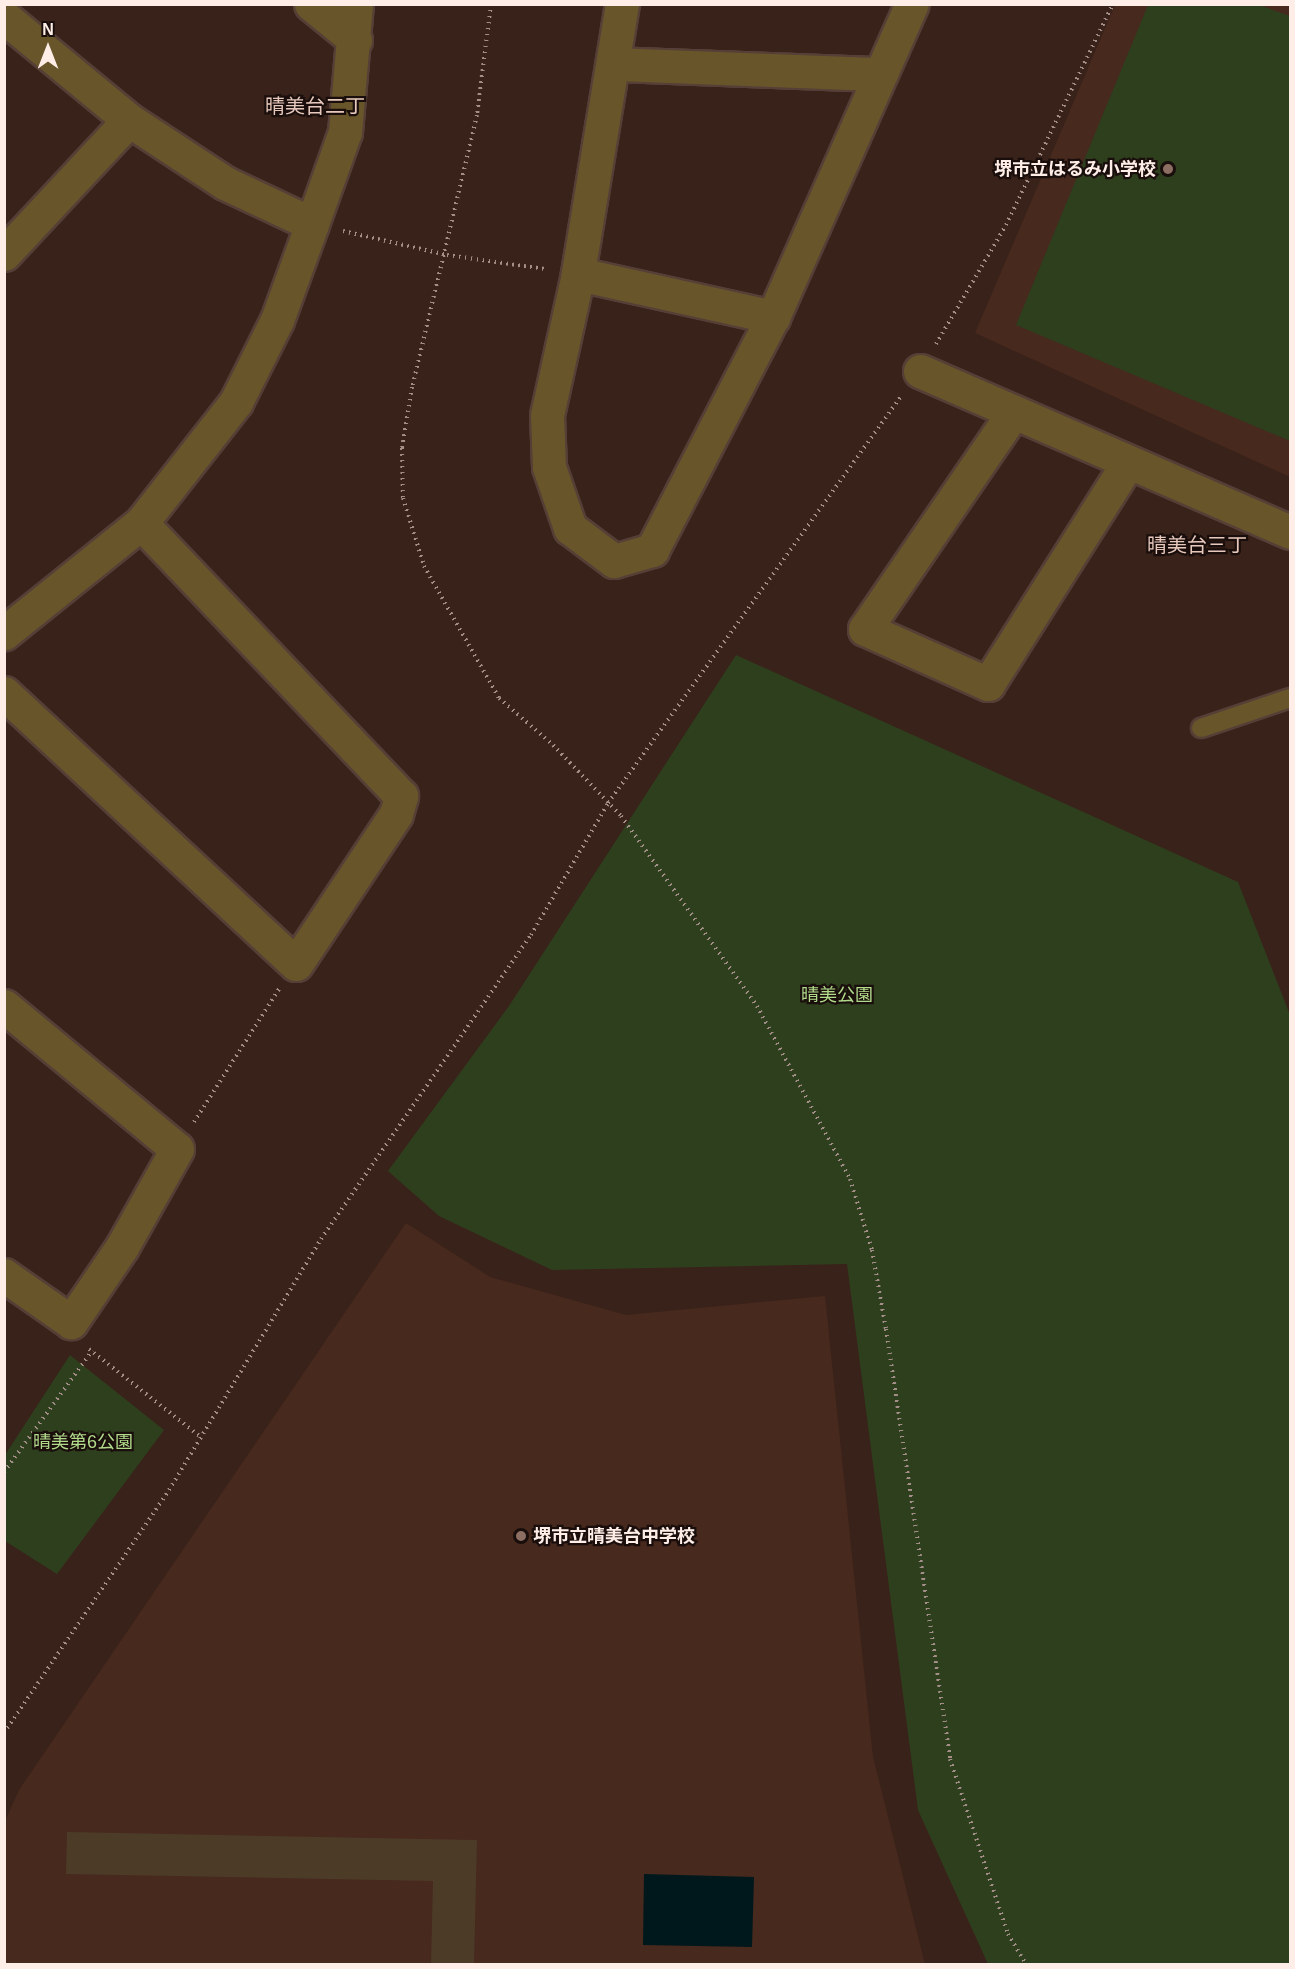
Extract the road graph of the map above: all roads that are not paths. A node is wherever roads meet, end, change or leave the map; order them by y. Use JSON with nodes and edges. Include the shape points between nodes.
{"nodes":[{"id":1,"x":311,"y":4,"type":"edge"},
{"id":2,"x":356,"y":4,"type":"edge"},
{"id":3,"x":622,"y":4,"type":"edge"},
{"id":4,"x":912,"y":4,"type":"edge"},
{"id":5,"x":4,"y":16,"type":"edge"},
{"id":6,"x":355,"y":40,"type":"junction"},
{"id":7,"x":615,"y":63,"type":"junction"},
{"id":8,"x":878,"y":74,"type":"junction"},
{"id":9,"x":129,"y":120,"type":"junction"},
{"id":10,"x":312,"y":224,"type":"junction"},
{"id":11,"x":4,"y":254,"type":"edge"},
{"id":12,"x":578,"y":274,"type":"junction"},
{"id":13,"x":773,"y":317,"type":"junction"},
{"id":14,"x":920,"y":371,"type":"road end"},
{"id":15,"x":1013,"y":413,"type":"junction"},
{"id":16,"x":1127,"y":464,"type":"junction"},
{"id":17,"x":141,"y":523,"type":"junction"},
{"id":18,"x":1290,"y":532,"type":"edge"},
{"id":19,"x":4,"y":633,"type":"edge"},
{"id":20,"x":4,"y":693,"type":"edge"},
{"id":21,"x":1290,"y":698,"type":"edge"},
{"id":22,"x":1201,"y":728,"type":"dead end"},
{"id":23,"x":4,"y":1006,"type":"edge"},
{"id":24,"x":4,"y":1275,"type":"edge"}],
"edges":[{"from":1,"to":6,"type":"street"},
{"from":2,"to":6,"type":"street"},
{"from":3,"to":7,"type":"street"},
{"from":4,"to":8,"type":"street"},
{"from":5,"to":9,"type":"street"},
{"from":6,"to":10,"type":"street","via":[[345,132]]},
{"from":7,"to":8,"type":"street"},
{"from":7,"to":12,"type":"street"},
{"from":8,"to":13,"type":"street"},
{"from":9,"to":10,"type":"street","via":[[225,183]]},
{"from":9,"to":11,"type":"street"},
{"from":10,"to":17,"type":"street","via":[[278,320],[236,402]]},
{"from":12,"to":13,"type":"street"},
{"from":12,"to":13,"type":"street","via":[[546,415],[549,467],[570,528],[614,561],[652,550]]},
{"from":14,"to":15,"type":"street"},
{"from":15,"to":16,"type":"street"},
{"from":15,"to":16,"type":"street","via":[[865,629],[988,684]]},
{"from":16,"to":18,"type":"street"},
{"from":17,"to":19,"type":"street"},
{"from":17,"to":20,"type":"street","via":[[401,796],[396,814],[296,964]]},
{"from":21,"to":22,"type":"lane"},
{"from":23,"to":24,"type":"street","via":[[177,1149],[122,1247],[71,1322]]}]}
